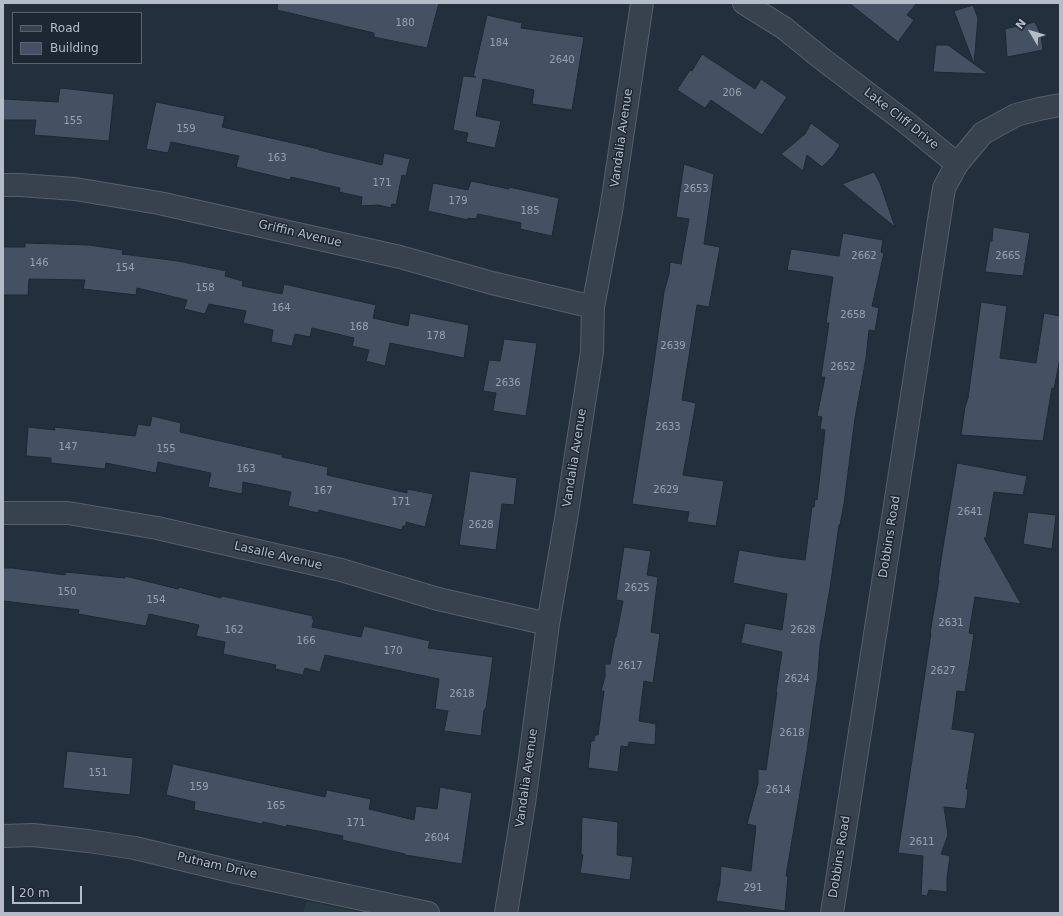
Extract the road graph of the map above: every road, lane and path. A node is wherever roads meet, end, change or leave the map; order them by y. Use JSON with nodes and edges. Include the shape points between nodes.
{"nodes":[{"id":1,"x":642,"y":3,"type":"edge"},
{"id":2,"x":744,"y":3,"type":"edge"},
{"id":3,"x":1060,"y":105,"type":"edge"},
{"id":4,"x":957,"y":164,"type":"junction"},
{"id":5,"x":3,"y":185,"type":"edge"},
{"id":6,"x":593,"y":307,"type":"junction"},
{"id":7,"x":3,"y":513,"type":"edge"},
{"id":8,"x":548,"y":624,"type":"junction"},
{"id":9,"x":3,"y":836,"type":"edge"},
{"id":10,"x":428,"y":913,"type":"edge"},
{"id":11,"x":506,"y":913,"type":"edge"},
{"id":12,"x":832,"y":913,"type":"edge"}],
"edges":[{"from":1,"to":6,"type":"street","name":"Vandalia Avenue","via":[[611,210]]},
{"from":2,"to":4,"type":"street","name":"Lake Cliff Drive","via":[[784,28]]},
{"from":3,"to":4,"type":"street","via":[[1016,115],[983,133]]},
{"from":4,"to":12,"type":"street","name":"Dobbins Road","via":[[944,188]]},
{"from":5,"to":6,"type":"street","name":"Griffin Avenue","via":[[75,189],[159,203],[400,257],[492,283]]},
{"from":6,"to":8,"type":"street","name":"Vandalia Avenue","via":[[592,352]]},
{"from":7,"to":8,"type":"street","name":"Lasalle Avenue","via":[[68,513],[157,528],[341,570],[438,599]]},
{"from":8,"to":11,"type":"street","name":"Vandalia Avenue","via":[[524,804]]},
{"from":9,"to":10,"type":"street","name":"Putnam Drive","via":[[33,835],[135,848]]}]}
